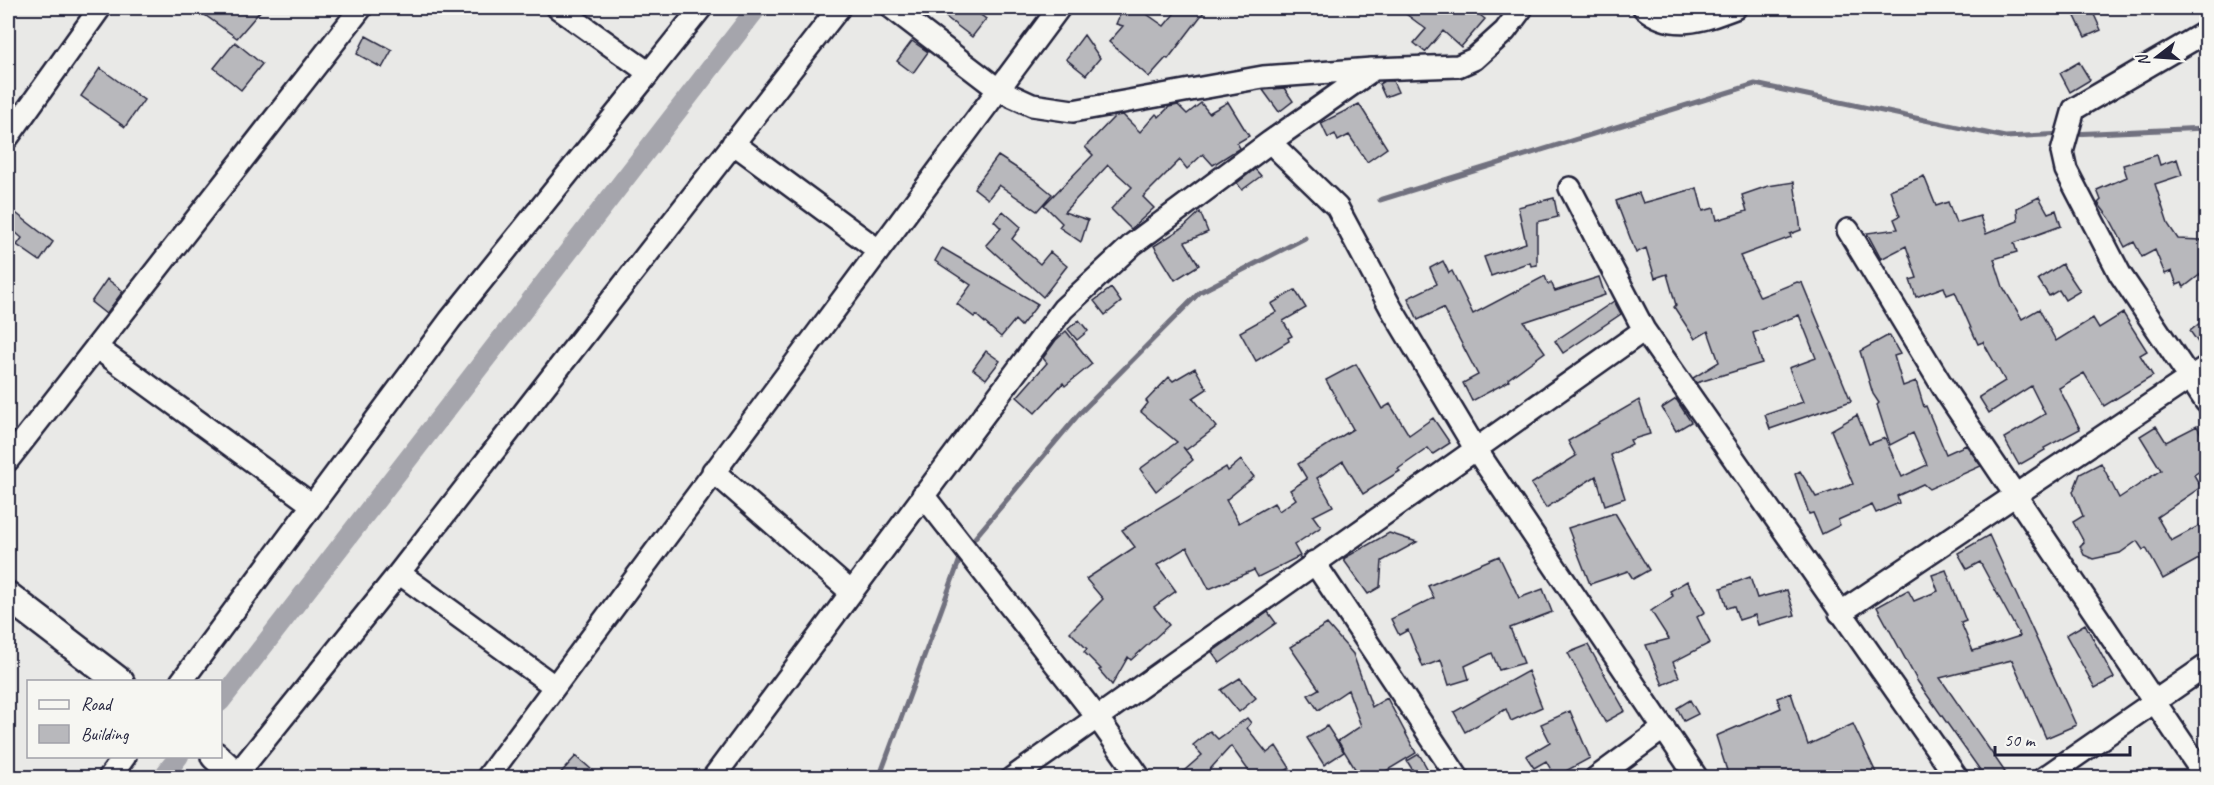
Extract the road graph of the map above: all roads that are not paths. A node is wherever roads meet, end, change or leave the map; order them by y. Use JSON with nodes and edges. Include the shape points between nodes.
{"nodes":[{"id":1,"x":100,"y":8,"type":"edge"},
{"id":2,"x":362,"y":8,"type":"edge"},
{"id":3,"x":558,"y":8,"type":"edge"},
{"id":4,"x":700,"y":8,"type":"edge"},
{"id":5,"x":839,"y":8,"type":"edge"},
{"id":6,"x":892,"y":8,"type":"edge"},
{"id":7,"x":1059,"y":8,"type":"edge"},
{"id":8,"x":1522,"y":8,"type":"edge"},
{"id":9,"x":1644,"y":8,"type":"edge"},
{"id":10,"x":1735,"y":8,"type":"edge"},
{"id":11,"x":2206,"y":32,"type":"edge"},
{"id":12,"x":1374,"y":69,"type":"junction"},
{"id":13,"x":649,"y":73,"type":"junction"},
{"id":14,"x":999,"y":90,"type":"junction"},
{"id":15,"x":8,"y":137,"type":"edge"},
{"id":16,"x":1270,"y":142,"type":"junction"},
{"id":17,"x":733,"y":143,"type":"junction"},
{"id":18,"x":1570,"y":188,"type":"dead end"},
{"id":19,"x":1848,"y":230,"type":"dead end"},
{"id":20,"x":878,"y":250,"type":"junction"},
{"id":21,"x":1644,"y":330,"type":"junction"},
{"id":22,"x":96,"y":347,"type":"junction"},
{"id":23,"x":2199,"y":372,"type":"edge"},
{"id":24,"x":2206,"y":402,"type":"edge"},
{"id":25,"x":1475,"y":448,"type":"junction"},
{"id":26,"x":8,"y":460,"type":"edge"},
{"id":27,"x":713,"y":471,"type":"junction"},
{"id":28,"x":923,"y":495,"type":"junction"},
{"id":29,"x":2015,"y":495,"type":"junction"},
{"id":30,"x":311,"y":504,"type":"junction"},
{"id":31,"x":1314,"y":562,"type":"junction"},
{"id":32,"x":399,"y":573,"type":"junction"},
{"id":33,"x":851,"y":592,"type":"junction"},
{"id":34,"x":8,"y":596,"type":"edge"},
{"id":35,"x":1840,"y":613,"type":"junction"},
{"id":36,"x":2206,"y":666,"type":"edge"},
{"id":37,"x":119,"y":680,"type":"edge"},
{"id":38,"x":182,"y":680,"type":"edge"},
{"id":39,"x":554,"y":686,"type":"junction"},
{"id":40,"x":2155,"y":702,"type":"junction"},
{"id":41,"x":1097,"y":717,"type":"junction"},
{"id":42,"x":1664,"y":729,"type":"junction"},
{"id":43,"x":123,"y":758,"type":"edge"},
{"id":44,"x":229,"y":769,"type":"edge"},
{"id":45,"x":109,"y":777,"type":"edge"},
{"id":46,"x":487,"y":777,"type":"edge"},
{"id":47,"x":713,"y":777,"type":"edge"},
{"id":48,"x":1012,"y":777,"type":"edge"},
{"id":49,"x":1140,"y":777,"type":"edge"},
{"id":50,"x":1458,"y":777,"type":"edge"},
{"id":51,"x":1596,"y":777,"type":"edge"},
{"id":52,"x":1697,"y":777,"type":"edge"},
{"id":53,"x":1957,"y":777,"type":"edge"},
{"id":54,"x":2044,"y":777,"type":"edge"},
{"id":55,"x":2206,"y":777,"type":"edge"}],
"edges":[{"from":1,"to":15,"type":"street"},
{"from":2,"to":22,"type":"street"},
{"from":3,"to":13,"type":"street"},
{"from":4,"to":13,"type":"street"},
{"from":5,"to":17,"type":"street"},
{"from":6,"to":14,"type":"street"},
{"from":7,"to":14,"type":"street"},
{"from":8,"to":12,"type":"street","via":[[1474,59],[1458,66]]},
{"from":9,"to":10,"type":"street","via":[[1656,17],[1678,24]]},
{"from":11,"to":23,"type":"street","via":[[2074,109],[2062,152],[2080,201],[2120,274]]},
{"from":12,"to":14,"type":"street","via":[[1263,77],[1073,111],[1032,105]]},
{"from":12,"to":16,"type":"street"},
{"from":13,"to":30,"type":"street","via":[[450,320]]},
{"from":14,"to":20,"type":"street"},
{"from":16,"to":25,"type":"street","via":[[1337,207],[1391,308]]},
{"from":16,"to":28,"type":"street","via":[[1133,244],[1063,309]]},
{"from":17,"to":20,"type":"street"},
{"from":17,"to":32,"type":"street"},
{"from":18,"to":21,"type":"street"},
{"from":19,"to":29,"type":"street","via":[[1946,392]]},
{"from":20,"to":27,"type":"street"},
{"from":21,"to":25,"type":"street"},
{"from":21,"to":35,"type":"street"},
{"from":22,"to":26,"type":"street"},
{"from":22,"to":30,"type":"street"},
{"from":23,"to":24,"type":"street"},
{"from":23,"to":29,"type":"street"},
{"from":25,"to":31,"type":"street"},
{"from":25,"to":42,"type":"street"},
{"from":27,"to":33,"type":"street"},
{"from":27,"to":39,"type":"street"},
{"from":28,"to":33,"type":"street"},
{"from":28,"to":41,"type":"street"},
{"from":29,"to":35,"type":"street"},
{"from":29,"to":40,"type":"street"},
{"from":30,"to":38,"type":"street"},
{"from":31,"to":41,"type":"street"},
{"from":31,"to":50,"type":"street"},
{"from":32,"to":39,"type":"street"},
{"from":32,"to":44,"type":"street"},
{"from":33,"to":47,"type":"street"},
{"from":34,"to":37,"type":"street"},
{"from":35,"to":53,"type":"street"},
{"from":36,"to":40,"type":"street"},
{"from":39,"to":46,"type":"street"},
{"from":40,"to":54,"type":"street"},
{"from":40,"to":55,"type":"street"},
{"from":41,"to":48,"type":"street"},
{"from":41,"to":49,"type":"street"},
{"from":42,"to":51,"type":"street"},
{"from":42,"to":52,"type":"street"},
{"from":43,"to":45,"type":"street"}]}
